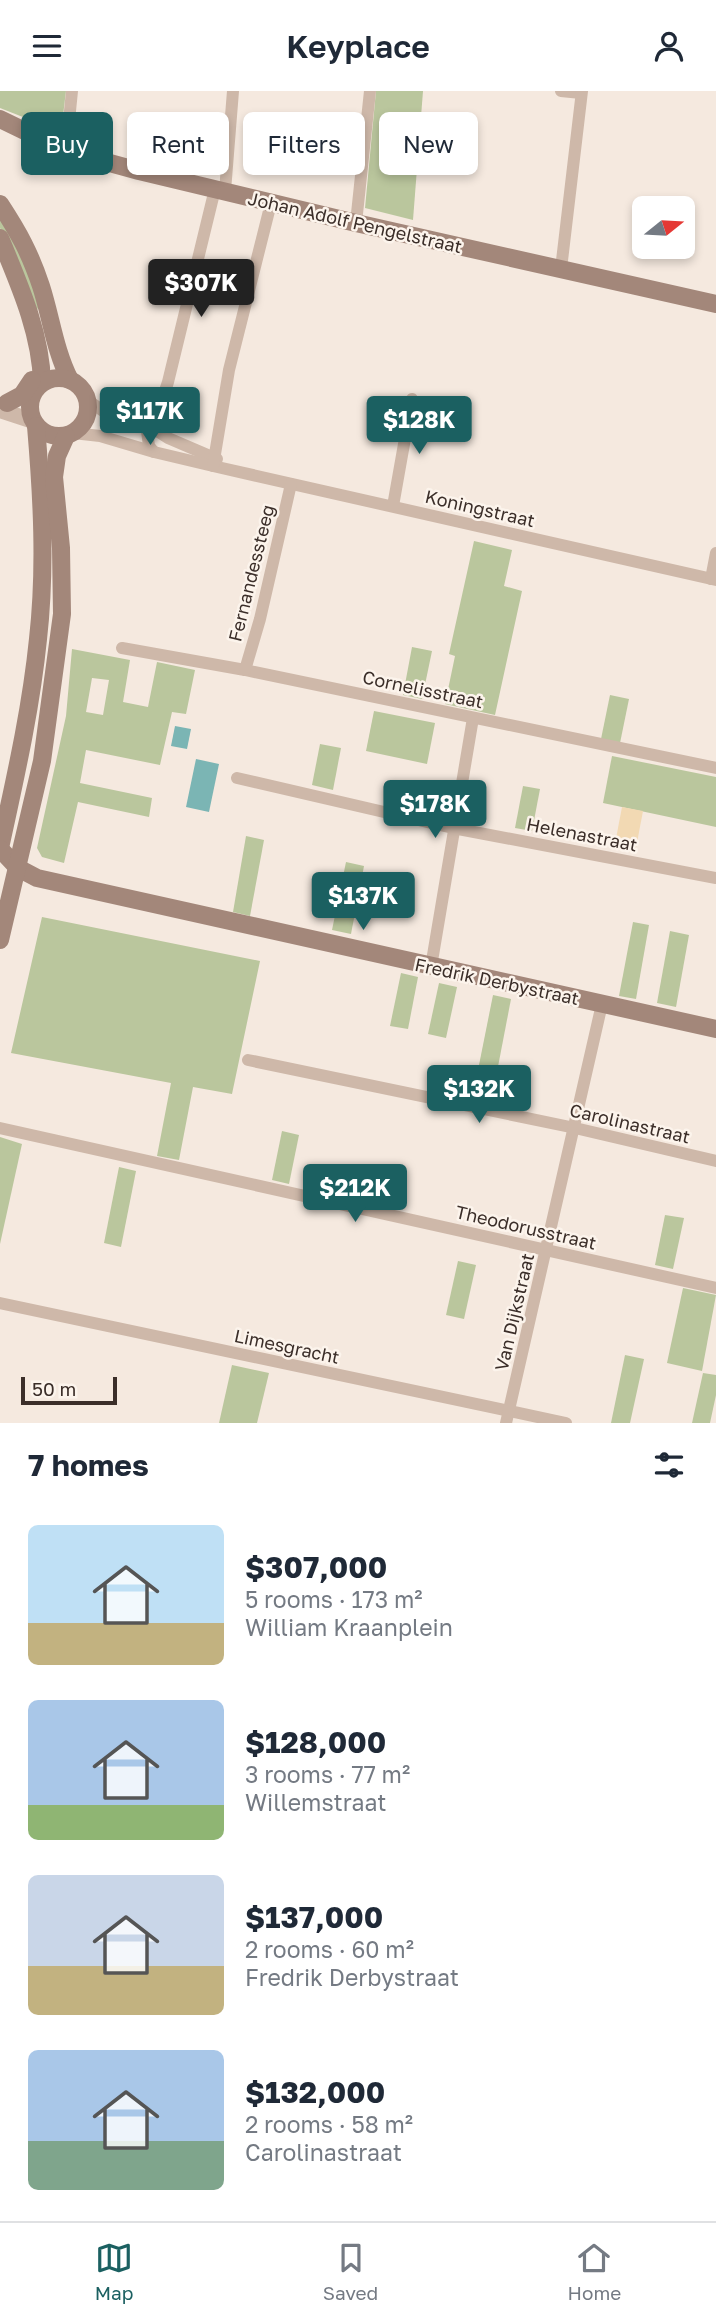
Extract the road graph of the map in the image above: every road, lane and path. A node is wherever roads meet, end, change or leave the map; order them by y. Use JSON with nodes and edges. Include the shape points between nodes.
{"nodes":[{"id":1,"x":72,"y":91,"type":"edge"},
{"id":2,"x":233,"y":91,"type":"edge"},
{"id":3,"x":370,"y":91,"type":"edge"},
{"id":4,"x":561,"y":91,"type":"edge"},
{"id":5,"x":582,"y":92,"type":"edge"},
{"id":6,"x":70,"y":112,"type":"edge"},
{"id":7,"x":0,"y":119,"type":"edge"},
{"id":8,"x":21,"y":129,"type":"edge"},
{"id":9,"x":113,"y":163,"type":"edge"},
{"id":10,"x":220,"y":190,"type":"junction"},
{"id":11,"x":271,"y":203,"type":"junction"},
{"id":12,"x":0,"y":204,"type":"edge"},
{"id":13,"x":356,"y":223,"type":"junction"},
{"id":14,"x":0,"y":238,"type":"edge"},
{"id":15,"x":561,"y":269,"type":"junction"},
{"id":16,"x":716,"y":304,"type":"edge"},
{"id":17,"x":40,"y":357,"type":"junction"},
{"id":18,"x":70,"y":380,"type":"junction"},
{"id":19,"x":37,"y":390,"type":"junction"},
{"id":20,"x":412,"y":399,"type":"dead end"},
{"id":21,"x":87,"y":400,"type":"junction"},
{"id":22,"x":2,"y":406,"type":"edge"},
{"id":23,"x":35,"y":423,"type":"junction"},
{"id":24,"x":146,"y":424,"type":"junction"},
{"id":25,"x":69,"y":434,"type":"junction"},
{"id":26,"x":154,"y":452,"type":"junction"},
{"id":27,"x":213,"y":461,"type":"junction"},
{"id":28,"x":291,"y":484,"type":"junction"},
{"id":29,"x":393,"y":506,"type":"junction"},
{"id":30,"x":716,"y":553,"type":"edge"},
{"id":31,"x":713,"y":580,"type":"edge"},
{"id":32,"x":122,"y":647,"type":"dead end"},
{"id":33,"x":245,"y":670,"type":"junction"},
{"id":34,"x":473,"y":718,"type":"junction"},
{"id":35,"x":716,"y":768,"type":"edge"},
{"id":36,"x":237,"y":778,"type":"dead end"},
{"id":37,"x":453,"y":828,"type":"junction"},
{"id":38,"x":0,"y":849,"type":"edge"},
{"id":39,"x":18,"y":868,"type":"junction"},
{"id":40,"x":716,"y":878,"type":"edge"},
{"id":41,"x":0,"y":940,"type":"edge"},
{"id":42,"x":431,"y":967,"type":"junction"},
{"id":43,"x":602,"y":1004,"type":"junction"},
{"id":44,"x":716,"y":1030,"type":"edge"},
{"id":45,"x":248,"y":1061,"type":"dead end"},
{"id":46,"x":0,"y":1128,"type":"edge"},
{"id":47,"x":575,"y":1128,"type":"junction"},
{"id":48,"x":716,"y":1161,"type":"edge"},
{"id":49,"x":547,"y":1249,"type":"junction"},
{"id":50,"x":716,"y":1288,"type":"edge"},
{"id":51,"x":0,"y":1304,"type":"edge"},
{"id":52,"x":508,"y":1417,"type":"edge"},
{"id":53,"x":566,"y":1423,"type":"edge"}],
"edges":[{"from":1,"to":6,"type":"street"},
{"from":2,"to":10,"type":"street"},
{"from":3,"to":13,"type":"street"},
{"from":4,"to":5,"type":"street"},
{"from":5,"to":15,"type":"street"},
{"from":7,"to":8,"type":"main road","name":"Johan Adolf Pengelstraat"},
{"from":9,"to":10,"type":"main road","name":"Johan Adolf Pengelstraat"},
{"from":10,"to":11,"type":"main road","name":"Johan Adolf Pengelstraat"},
{"from":10,"to":24,"type":"street","via":[[169,382],[157,415]]},
{"from":11,"to":13,"type":"main road","name":"Johan Adolf Pengelstraat"},
{"from":11,"to":27,"type":"street","via":[[229,370]]},
{"from":12,"to":18,"type":"main road","via":[[27,246]]},
{"from":13,"to":15,"type":"main road","name":"Johan Adolf Pengelstraat"},
{"from":14,"to":17,"type":"main road"},
{"from":15,"to":16,"type":"main road","name":"Johan Adolf Pengelstraat"},
{"from":17,"to":19,"type":"main road"},
{"from":17,"to":22,"type":"main road","via":[[28,388]]},
{"from":18,"to":19,"type":"main road","via":[[55,378]]},
{"from":18,"to":21,"type":"main road"},
{"from":19,"to":22,"type":"street"},
{"from":19,"to":23,"type":"main road","via":[[30,413]]},
{"from":20,"to":29,"type":"street"},
{"from":21,"to":24,"type":"street","name":"Koningstraat","via":[[118,421]]},
{"from":21,"to":25,"type":"main road","via":[[82,425]]},
{"from":22,"to":23,"type":"street"},
{"from":23,"to":25,"type":"main road","via":[[51,436]]},
{"from":23,"to":38,"type":"main road","via":[[43,545],[38,638]]},
{"from":24,"to":26,"type":"street"},
{"from":24,"to":27,"type":"street","name":"Koningstraat"},
{"from":25,"to":26,"type":"street","name":"Koningstraat","via":[[100,436]]},
{"from":25,"to":39,"type":"main road","via":[[57,456],[54,477],[62,614],[42,761]]},
{"from":26,"to":27,"type":"street","name":"Koningstraat"},
{"from":27,"to":28,"type":"street","name":"Koningstraat"},
{"from":28,"to":29,"type":"street","name":"Koningstraat"},
{"from":28,"to":33,"type":"street","name":"Fernandessteeg"},
{"from":29,"to":31,"type":"street","name":"Koningstraat"},
{"from":30,"to":31,"type":"street"},
{"from":32,"to":33,"type":"street","name":"Cornelisstraat"},
{"from":33,"to":34,"type":"street","name":"Cornelisstraat"},
{"from":34,"to":35,"type":"street","name":"Cornelisstraat"},
{"from":34,"to":37,"type":"street"},
{"from":36,"to":37,"type":"street","name":"Helenastraat"},
{"from":37,"to":40,"type":"street","name":"Helenastraat"},
{"from":37,"to":42,"type":"street"},
{"from":38,"to":39,"type":"main road","name":"Fredrik Derbystraat"},
{"from":39,"to":41,"type":"main road"},
{"from":39,"to":42,"type":"main road","name":"Fredrik Derbystraat","via":[[37,878]]},
{"from":42,"to":43,"type":"main road","name":"Fredrik Derbystraat"},
{"from":43,"to":44,"type":"main road","name":"Fredrik Derbystraat"},
{"from":43,"to":47,"type":"street","name":"Van Dijkstraat"},
{"from":45,"to":47,"type":"street","name":"Carolinastraat"},
{"from":46,"to":49,"type":"street","name":"Theodorusstraat"},
{"from":47,"to":48,"type":"street","name":"Carolinastraat"},
{"from":47,"to":49,"type":"street","name":"Van Dijkstraat"},
{"from":49,"to":50,"type":"street","name":"Theodorusstraat"},
{"from":49,"to":52,"type":"street","name":"Van Dijkstraat"},
{"from":51,"to":52,"type":"street","name":"Limesgracht"},
{"from":52,"to":53,"type":"street","name":"Limesgracht"}]}
